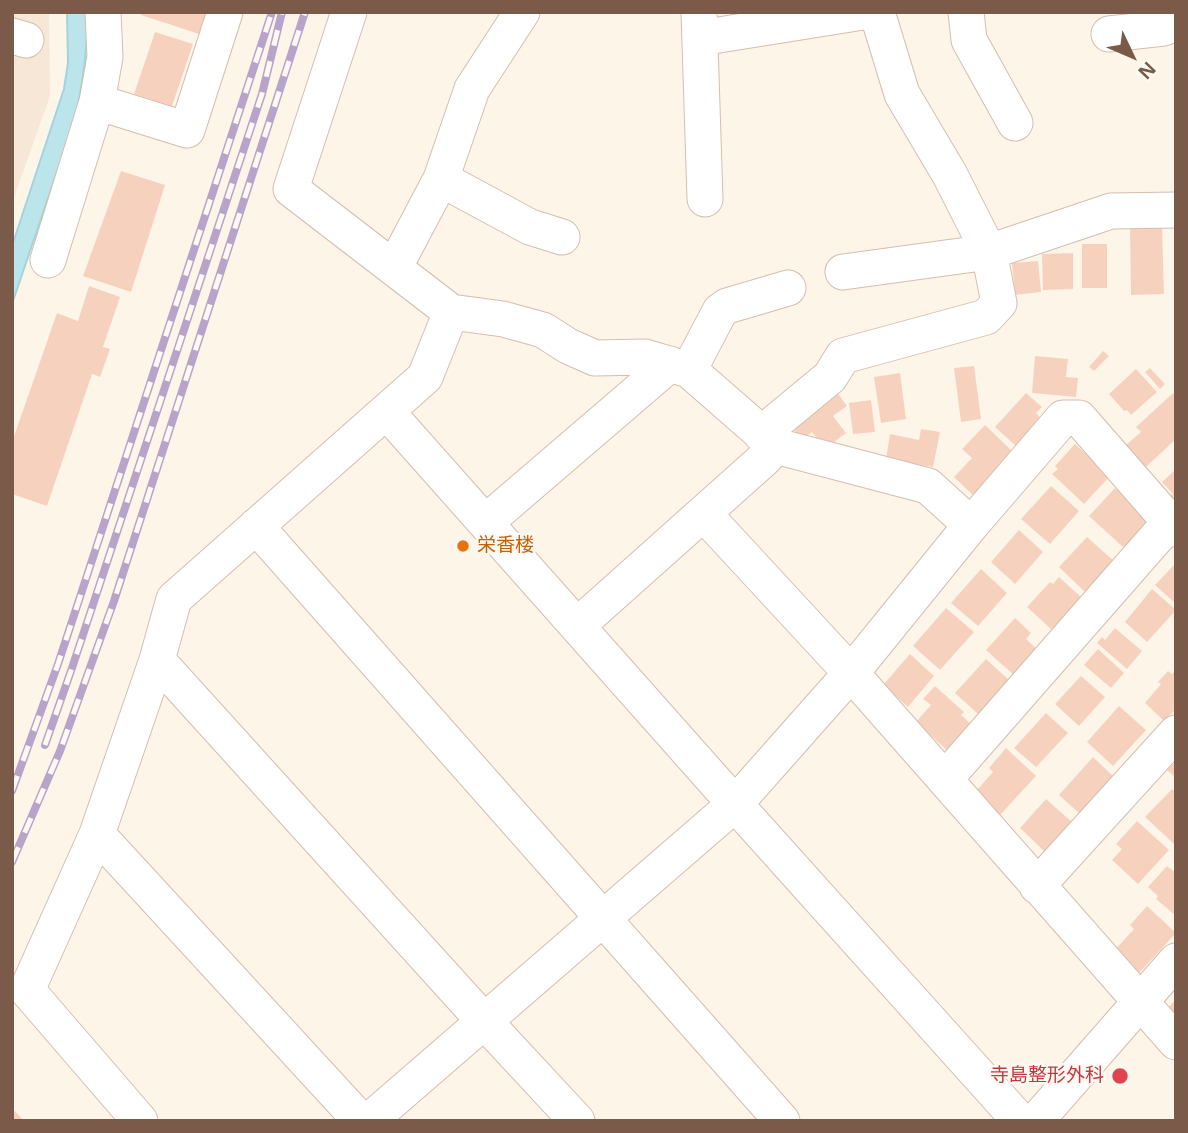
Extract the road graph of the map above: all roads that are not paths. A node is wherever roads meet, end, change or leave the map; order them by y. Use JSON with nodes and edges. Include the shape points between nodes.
{"nodes":[{"id":1,"x":103,"y":12,"type":"edge"},
{"id":2,"x":225,"y":12,"type":"edge"},
{"id":3,"x":349,"y":12,"type":"edge"},
{"id":4,"x":522,"y":12,"type":"edge"},
{"id":5,"x":863,"y":12,"type":"edge"},
{"id":6,"x":877,"y":12,"type":"edge"},
{"id":7,"x":966,"y":12,"type":"edge"},
{"id":8,"x":1172,"y":12,"type":"edge"},
{"id":9,"x":700,"y":25,"type":"edge"},
{"id":10,"x":1110,"y":34,"type":"dead end"},
{"id":11,"x":97,"y":102,"type":"junction"},
{"id":12,"x":1015,"y":123,"type":"dead end"},
{"id":13,"x":441,"y":179,"type":"junction"},
{"id":14,"x":705,"y":199,"type":"dead end"},
{"id":15,"x":1176,"y":210,"type":"edge"},
{"id":16,"x":562,"y":237,"type":"dead end"},
{"id":17,"x":989,"y":252,"type":"junction"},
{"id":18,"x":48,"y":260,"type":"dead end"},
{"id":19,"x":394,"y":268,"type":"junction"},
{"id":20,"x":843,"y":272,"type":"dead end"},
{"id":21,"x":788,"y":288,"type":"dead end"},
{"id":22,"x":451,"y":312,"type":"junction"},
{"id":23,"x":679,"y":367,"type":"junction"},
{"id":24,"x":387,"y":412,"type":"junction"},
{"id":25,"x":768,"y":440,"type":"junction"},
{"id":26,"x":704,"y":513,"type":"junction"},
{"id":27,"x":486,"y":522,"type":"junction"},
{"id":28,"x":971,"y":525,"type":"junction"},
{"id":29,"x":256,"y":526,"type":"junction"},
{"id":30,"x":1173,"y":526,"type":"edge"},
{"id":31,"x":577,"y":626,"type":"junction"},
{"id":32,"x":157,"y":660,"type":"junction"},
{"id":33,"x":851,"y":673,"type":"junction"},
{"id":34,"x":1176,"y":733,"type":"edge"},
{"id":35,"x":945,"y":779,"type":"junction"},
{"id":36,"x":734,"y":804,"type":"junction"},
{"id":37,"x":97,"y":834,"type":"junction"},
{"id":38,"x":1037,"y":886,"type":"junction"},
{"id":39,"x":603,"y":921,"type":"junction"},
{"id":40,"x":1176,"y":961,"type":"edge"},
{"id":41,"x":1140,"y":1002,"type":"junction"},
{"id":42,"x":485,"y":1022,"type":"junction"},
{"id":43,"x":1176,"y":1042,"type":"edge"},
{"id":44,"x":779,"y":1120,"type":"edge"},
{"id":45,"x":140,"y":1121,"type":"edge"},
{"id":46,"x":361,"y":1121,"type":"edge"},
{"id":47,"x":369,"y":1121,"type":"edge"},
{"id":48,"x":578,"y":1121,"type":"edge"},
{"id":49,"x":1020,"y":1121,"type":"edge"},
{"id":50,"x":1036,"y":1121,"type":"edge"}],
"edges":[{"from":1,"to":11,"type":"street","via":[[105,57]]},
{"from":2,"to":11,"type":"street","via":[[187,130]]},
{"from":3,"to":19,"type":"street","via":[[291,189]]},
{"from":4,"to":13,"type":"street","via":[[472,89]]},
{"from":5,"to":9,"type":"street"},
{"from":6,"to":17,"type":"street","via":[[902,94]]},
{"from":7,"to":12,"type":"street","via":[[969,40]]},
{"from":8,"to":10,"type":"street","via":[[1164,28]]},
{"from":9,"to":14,"type":"street"},
{"from":11,"to":18,"type":"street"},
{"from":13,"to":16,"type":"street","via":[[530,227]]},
{"from":13,"to":19,"type":"street"},
{"from":15,"to":17,"type":"street","via":[[1111,211]]},
{"from":17,"to":20,"type":"street"},
{"from":17,"to":25,"type":"street","via":[[999,303],[986,317],[843,356],[830,377]]},
{"from":19,"to":22,"type":"street"},
{"from":21,"to":23,"type":"street","via":[[720,311]]},
{"from":22,"to":23,"type":"street","via":[[543,330],[595,358],[645,357]]},
{"from":22,"to":24,"type":"street","via":[[425,377]]},
{"from":23,"to":25,"type":"street"},
{"from":23,"to":27,"type":"street"},
{"from":24,"to":27,"type":"street"},
{"from":24,"to":29,"type":"street"},
{"from":25,"to":26,"type":"street","via":[[764,459]]},
{"from":25,"to":28,"type":"street","via":[[928,486]]},
{"from":26,"to":31,"type":"street"},
{"from":26,"to":33,"type":"street"},
{"from":27,"to":31,"type":"street"},
{"from":28,"to":30,"type":"street","via":[[1063,418],[1079,418]]},
{"from":28,"to":33,"type":"street"},
{"from":29,"to":32,"type":"street","via":[[174,599]]},
{"from":29,"to":39,"type":"street"},
{"from":30,"to":35,"type":"street"},
{"from":31,"to":36,"type":"street"},
{"from":32,"to":37,"type":"street"},
{"from":32,"to":42,"type":"street"},
{"from":33,"to":35,"type":"street"},
{"from":33,"to":36,"type":"street"},
{"from":34,"to":38,"type":"street"},
{"from":35,"to":38,"type":"street"},
{"from":36,"to":39,"type":"street"},
{"from":36,"to":49,"type":"street"},
{"from":37,"to":45,"type":"street","via":[[27,990]]},
{"from":37,"to":46,"type":"street"},
{"from":38,"to":41,"type":"street"},
{"from":39,"to":42,"type":"street"},
{"from":39,"to":44,"type":"street"},
{"from":40,"to":41,"type":"street"},
{"from":41,"to":43,"type":"street"},
{"from":41,"to":50,"type":"street"},
{"from":42,"to":47,"type":"street"},
{"from":42,"to":48,"type":"street"}]}
